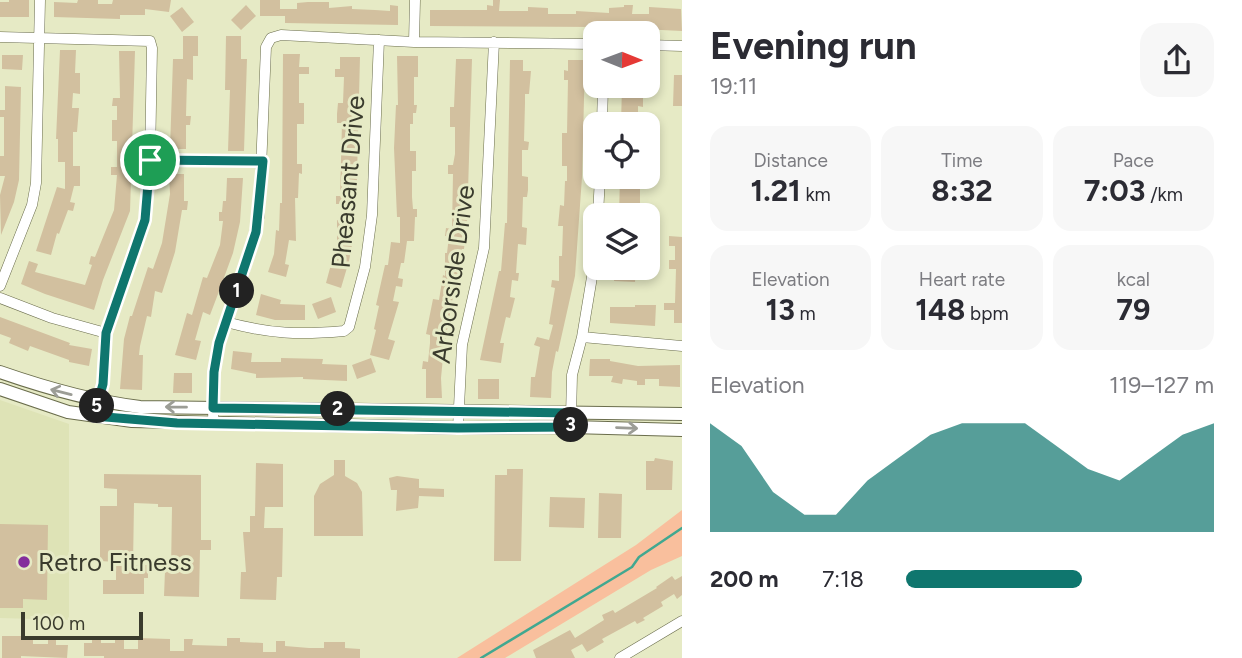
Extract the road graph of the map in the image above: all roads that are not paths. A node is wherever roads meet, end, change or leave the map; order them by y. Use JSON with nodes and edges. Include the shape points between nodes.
{"nodes":[{"id":1,"x":40,"y":0,"type":"edge"},
{"id":2,"x":415,"y":0,"type":"edge"},
{"id":3,"x":0,"y":37,"type":"edge"},
{"id":4,"x":41,"y":38,"type":"junction"},
{"id":5,"x":379,"y":40,"type":"junction"},
{"id":6,"x":414,"y":42,"type":"junction"},
{"id":7,"x":494,"y":42,"type":"junction"},
{"id":8,"x":583,"y":44,"type":"edge"},
{"id":9,"x":660,"y":46,"type":"edge"},
{"id":10,"x":682,"y":46,"type":"edge"},
{"id":11,"x":150,"y":160,"type":"junction"},
{"id":12,"x":263,"y":161,"type":"junction"},
{"id":13,"x":592,"y":280,"type":"edge"},
{"id":14,"x":0,"y":286,"type":"edge"},
{"id":15,"x":0,"y":298,"type":"edge"},
{"id":16,"x":226,"y":322,"type":"junction"},
{"id":17,"x":106,"y":333,"type":"junction"},
{"id":18,"x":582,"y":337,"type":"junction"},
{"id":19,"x":682,"y":346,"type":"edge"},
{"id":20,"x":0,"y":372,"type":"edge"},
{"id":21,"x":0,"y":389,"type":"edge"},
{"id":22,"x":99,"y":402,"type":"junction"},
{"id":23,"x":213,"y":408,"type":"junction"},
{"id":24,"x":458,"y":412,"type":"junction"},
{"id":25,"x":571,"y":413,"type":"junction"},
{"id":26,"x":682,"y":414,"type":"edge"},
{"id":27,"x":94,"y":416,"type":"junction"},
{"id":28,"x":213,"y":424,"type":"junction"},
{"id":29,"x":571,"y":427,"type":"junction"},
{"id":30,"x":458,"y":428,"type":"junction"},
{"id":31,"x":682,"y":430,"type":"edge"},
{"id":32,"x":682,"y":621,"type":"edge"},
{"id":33,"x":620,"y":658,"type":"edge"}],
"edges":[{"from":1,"to":4,"type":"street"},
{"from":2,"to":6,"type":"street"},
{"from":3,"to":4,"type":"street"},
{"from":4,"to":11,"type":"street","via":[[150,41]]},
{"from":4,"to":14,"type":"street","via":[[36,183]]},
{"from":5,"to":6,"type":"street"},
{"from":5,"to":12,"type":"street","via":[[271,38],[266,47]]},
{"from":5,"to":16,"type":"street","name":"Pheasant Drive","via":[[372,215],[365,267],[349,327],[287,334]]},
{"from":6,"to":7,"type":"street"},
{"from":7,"to":8,"type":"street"},
{"from":7,"to":24,"type":"street","name":"Arborside Drive","via":[[484,248],[462,345]]},
{"from":9,"to":10,"type":"street"},
{"from":11,"to":12,"type":"street"},
{"from":11,"to":17,"type":"street","via":[[145,220]]},
{"from":12,"to":16,"type":"street","via":[[256,232]]},
{"from":13,"to":18,"type":"street"},
{"from":15,"to":17,"type":"street"},
{"from":16,"to":23,"type":"street","via":[[214,372]]},
{"from":17,"to":22,"type":"street"},
{"from":18,"to":19,"type":"street"},
{"from":18,"to":25,"type":"street","via":[[572,375]]},
{"from":22,"to":20,"type":"main road","one_way":true},
{"from":21,"to":27,"type":"main road"},
{"from":23,"to":22,"type":"main road","one_way":true},
{"from":22,"to":27,"type":"street"},
{"from":23,"to":24,"type":"main road"},
{"from":23,"to":28,"type":"street"},
{"from":24,"to":25,"type":"main road"},
{"from":24,"to":30,"type":"street","name":"Arborside Drive"},
{"from":25,"to":26,"type":"main road"},
{"from":25,"to":29,"type":"street"},
{"from":27,"to":28,"type":"main road"},
{"from":28,"to":30,"type":"main road"},
{"from":29,"to":30,"type":"main road"},
{"from":29,"to":31,"type":"main road","one_way":true},
{"from":32,"to":33,"type":"street"}]}
